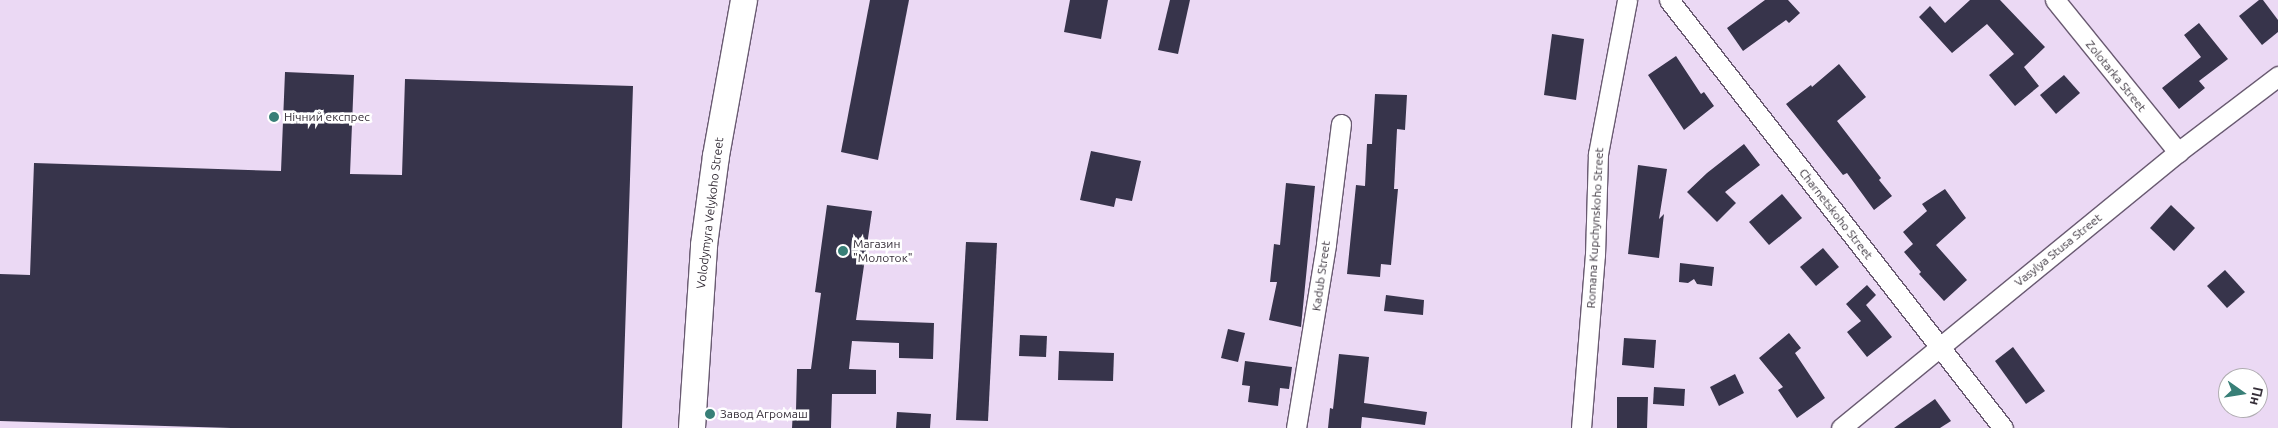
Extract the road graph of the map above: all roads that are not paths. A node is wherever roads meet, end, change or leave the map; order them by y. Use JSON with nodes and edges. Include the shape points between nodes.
{"nodes":[{"id":1,"x":744,"y":0,"type":"edge"},
{"id":2,"x":1627,"y":0,"type":"edge"},
{"id":3,"x":1669,"y":0,"type":"edge"},
{"id":4,"x":2055,"y":0,"type":"edge"},
{"id":5,"x":2278,"y":76,"type":"edge"},
{"id":6,"x":1341,"y":124,"type":"dead end"},
{"id":7,"x":2178,"y":152,"type":"junction"},
{"id":8,"x":1939,"y":347,"type":"junction"},
{"id":9,"x":692,"y":428,"type":"edge"},
{"id":10,"x":1296,"y":428,"type":"edge"},
{"id":11,"x":1581,"y":428,"type":"edge"},
{"id":12,"x":1841,"y":428,"type":"edge"},
{"id":13,"x":2003,"y":428,"type":"edge"}],
"edges":[{"from":1,"to":9,"type":"main road","name":"Volodymyra Velykoho Street","via":[[716,156],[704,246]]},
{"from":2,"to":11,"type":"street","name":"Romana Kupchynskoho Street","via":[[1598,154],[1595,255]]},
{"from":3,"to":8,"type":"street","name":"Charnetskoho Street"},
{"from":4,"to":7,"type":"street","name":"Zolotarka Street"},
{"from":5,"to":7,"type":"street","name":"Vasylya Stusa Street"},
{"from":6,"to":10,"type":"street","name":"Kadub Street","via":[[1326,244]]},
{"from":7,"to":8,"type":"street","name":"Vasylya Stusa Street"},
{"from":8,"to":12,"type":"street","name":"Vasylya Stusa Street"},
{"from":8,"to":13,"type":"street","name":"Charnetskoho Street"}]}
